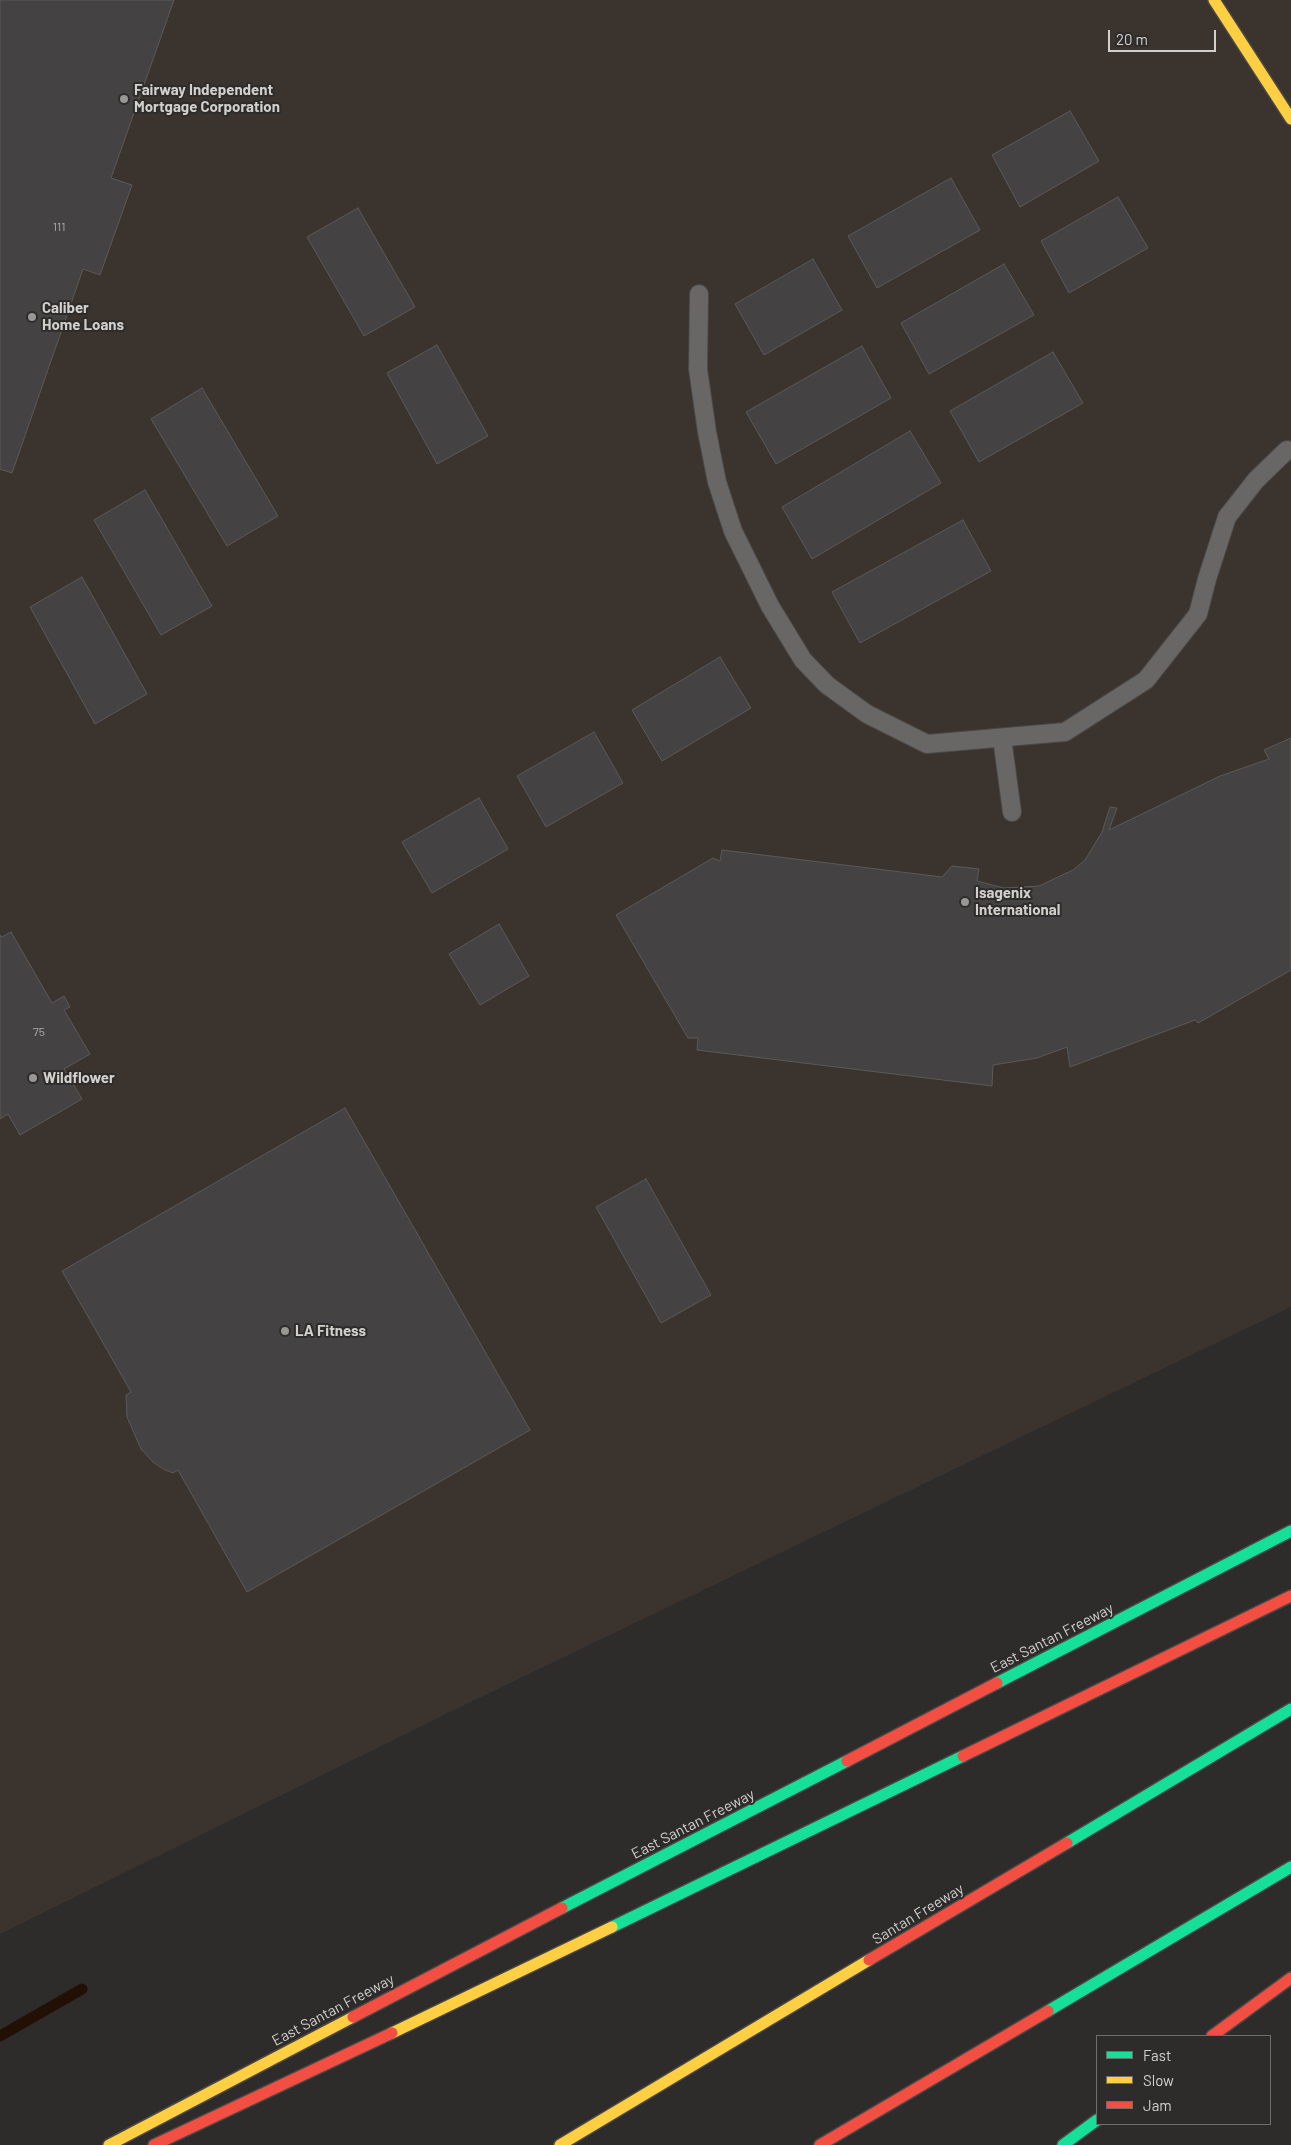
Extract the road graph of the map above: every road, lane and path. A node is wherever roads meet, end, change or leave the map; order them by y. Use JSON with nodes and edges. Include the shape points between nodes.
{"nodes":[{"id":1,"x":1214,"y":0,"type":"edge"},
{"id":2,"x":1291,"y":119,"type":"edge"},
{"id":3,"x":699,"y":294,"type":"dead end"},
{"id":4,"x":1287,"y":450,"type":"dead end"},
{"id":5,"x":1002,"y":738,"type":"junction"},
{"id":6,"x":1012,"y":812,"type":"dead end"},
{"id":7,"x":1291,"y":1531,"type":"edge"},
{"id":8,"x":1291,"y":1596,"type":"edge"},
{"id":9,"x":1291,"y":1709,"type":"edge"},
{"id":10,"x":1291,"y":1867,"type":"edge"},
{"id":11,"x":1291,"y":1978,"type":"edge"},
{"id":12,"x":1213,"y":2035,"type":"edge"},
{"id":13,"x":1096,"y":2121,"type":"edge"},
{"id":14,"x":109,"y":2145,"type":"edge"},
{"id":15,"x":154,"y":2145,"type":"edge"},
{"id":16,"x":560,"y":2145,"type":"edge"},
{"id":17,"x":820,"y":2145,"type":"edge"},
{"id":18,"x":1063,"y":2145,"type":"edge"}],
"edges":[{"from":1,"to":2,"type":"main road"},
{"from":3,"to":5,"type":"lane","via":[[698,369],[706,432],[717,482],[737,540],[770,606],[803,660],[827,685],[867,714],[926,744]]},
{"from":4,"to":5,"type":"lane","via":[[1256,480],[1227,517],[1198,614],[1146,680],[1065,732]]},
{"from":5,"to":6,"type":"lane"},
{"from":7,"to":14,"type":"main road","name":"East Santan Freeway"},
{"from":8,"to":15,"type":"main road","via":[[393,2033]]},
{"from":9,"to":16,"type":"main road","name":"Santan Freeway"},
{"from":10,"to":17,"type":"main road"},
{"from":11,"to":12,"type":"main road"},
{"from":13,"to":18,"type":"main road"}]}
